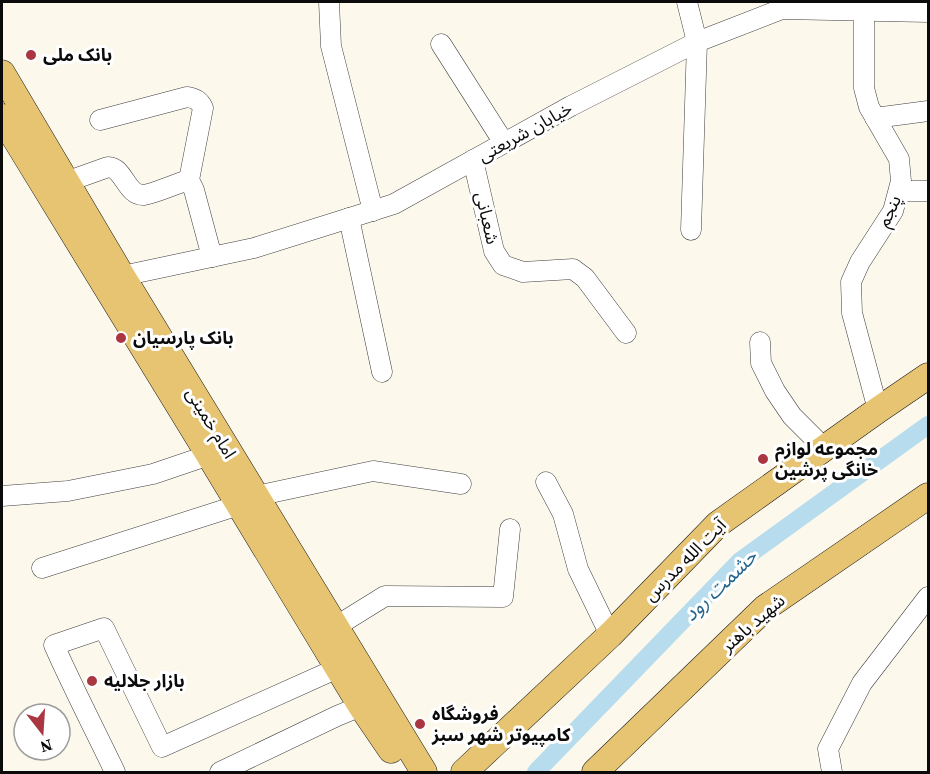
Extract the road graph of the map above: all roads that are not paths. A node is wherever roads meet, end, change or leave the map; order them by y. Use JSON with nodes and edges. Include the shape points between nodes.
{"nodes":[{"id":1,"x":329,"y":2,"type":"edge"},
{"id":2,"x":687,"y":2,"type":"edge"},
{"id":3,"x":864,"y":11,"type":"junction"},
{"id":4,"x":928,"y":12,"type":"edge"},
{"id":5,"x":697,"y":42,"type":"junction"},
{"id":6,"x":441,"y":44,"type":"dead end"},
{"id":7,"x":2,"y":73,"type":"edge"},
{"id":8,"x":928,"y":111,"type":"edge"},
{"id":9,"x":2,"y":117,"type":"edge"},
{"id":10,"x":875,"y":118,"type":"junction"},
{"id":11,"x":100,"y":120,"type":"dead end"},
{"id":12,"x":504,"y":143,"type":"junction"},
{"id":13,"x":473,"y":160,"type":"junction"},
{"id":14,"x":189,"y":180,"type":"junction"},
{"id":15,"x":66,"y":182,"type":"junction"},
{"id":16,"x":899,"y":191,"type":"junction"},
{"id":17,"x":928,"y":191,"type":"edge"},
{"id":18,"x":373,"y":211,"type":"junction"},
{"id":19,"x":349,"y":218,"type":"junction"},
{"id":20,"x":691,"y":230,"type":"dead end"},
{"id":21,"x":212,"y":257,"type":"junction"},
{"id":22,"x":122,"y":276,"type":"junction"},
{"id":23,"x":626,"y":333,"type":"dead end"},
{"id":24,"x":760,"y":342,"type":"dead end"},
{"id":25,"x":382,"y":372,"type":"dead end"},
{"id":26,"x":928,"y":376,"type":"edge"},
{"id":27,"x":878,"y":410,"type":"junction"},
{"id":28,"x":824,"y":448,"type":"junction"},
{"id":29,"x":209,"y":455,"type":"junction"},
{"id":30,"x":546,"y":482,"type":"dead end"},
{"id":31,"x":461,"y":484,"type":"dead end"},
{"id":32,"x":2,"y":496,"type":"edge"},
{"id":33,"x":928,"y":496,"type":"edge"},
{"id":34,"x":247,"y":500,"type":"junction"},
{"id":35,"x":510,"y":529,"type":"dead end"},
{"id":36,"x":42,"y":568,"type":"dead end"},
{"id":37,"x":928,"y":597,"type":"edge"},
{"id":38,"x":335,"y":627,"type":"junction"},
{"id":39,"x":610,"y":635,"type":"junction"},
{"id":40,"x":338,"y":668,"type":"junction"},
{"id":41,"x":361,"y":705,"type":"junction"},
{"id":42,"x":115,"y":772,"type":"edge"},
{"id":43,"x":220,"y":772,"type":"edge"},
{"id":44,"x":407,"y":772,"type":"edge"},
{"id":45,"x":424,"y":772,"type":"edge"},
{"id":46,"x":464,"y":772,"type":"edge"},
{"id":47,"x":595,"y":772,"type":"edge"},
{"id":48,"x":832,"y":772,"type":"edge"}],
"edges":[{"from":1,"to":18,"type":"street","via":[[332,46]]},
{"from":2,"to":5,"type":"street"},
{"from":3,"to":4,"type":"street","name":"خیابان شریعتی"},
{"from":3,"to":5,"type":"street","name":"خیابان شریعتی","via":[[782,9]]},
{"from":3,"to":10,"type":"street","name":"پنجم","via":[[864,88],[868,108]]},
{"from":5,"to":12,"type":"street","name":"خیابان شریعتی"},
{"from":5,"to":20,"type":"street"},
{"from":6,"to":12,"type":"street"},
{"from":7,"to":15,"type":"main road","name":"امام خمینی"},
{"from":8,"to":10,"type":"street"},
{"from":9,"to":29,"type":"main road","name":"امام خمینی"},
{"from":10,"to":16,"type":"street","name":"پنجم","via":[[899,159]]},
{"from":11,"to":14,"type":"street","via":[[187,97],[196,99],[203,108]]},
{"from":12,"to":13,"type":"street","name":"خیابان شریعتی"},
{"from":13,"to":18,"type":"street","name":"خیابان شریعتی","via":[[394,204]]},
{"from":13,"to":23,"type":"street","name":"شعبانی","via":[[494,251],[503,265],[523,272],[573,269],[585,278]]},
{"from":14,"to":15,"type":"street","via":[[144,195],[134,192],[117,170],[108,167]]},
{"from":14,"to":21,"type":"street"},
{"from":15,"to":22,"type":"main road","name":"امام خمینی"},
{"from":16,"to":17,"type":"street"},
{"from":16,"to":27,"type":"street","name":"پنجم","via":[[893,211],[851,282],[852,313]]},
{"from":18,"to":19,"type":"street","name":"خیابان شریعتی"},
{"from":19,"to":21,"type":"street","name":"خیابان شریعتی"},
{"from":19,"to":25,"type":"street"},
{"from":21,"to":22,"type":"street","name":"خیابان شریعتی"},
{"from":22,"to":34,"type":"main road","name":"امام خمینی"},
{"from":24,"to":28,"type":"street","via":[[761,363],[775,392],[792,416]]},
{"from":26,"to":27,"type":"main road","name":"آیت الله مدرس"},
{"from":27,"to":28,"type":"main road","name":"آیت الله مدرس"},
{"from":28,"to":39,"type":"main road","name":"آیت الله مدرس","via":[[718,524]]},
{"from":29,"to":32,"type":"street","via":[[153,474],[68,490]]},
{"from":29,"to":34,"type":"main road","name":"امام خمینی"},
{"from":30,"to":39,"type":"street","via":[[563,514],[578,569]]},
{"from":31,"to":34,"type":"street","via":[[372,471]]},
{"from":33,"to":47,"type":"main road","name":"شهید باهنر","via":[[765,608]]},
{"from":34,"to":36,"type":"street"},
{"from":34,"to":38,"type":"main road","name":"امام خمینی"},
{"from":34,"to":40,"type":"main road","name":"امام خمینی"},
{"from":35,"to":38,"type":"street","via":[[503,597],[385,596]]},
{"from":37,"to":48,"type":"street","via":[[862,683],[828,749]]},
{"from":38,"to":45,"type":"main road","name":"امام خمینی"},
{"from":39,"to":46,"type":"main road","name":"آیت الله مدرس"},
{"from":40,"to":41,"type":"main road","name":"امام خمینی"},
{"from":40,"to":42,"type":"street","via":[[162,747],[104,628],[54,645]]},
{"from":41,"to":43,"type":"street"},
{"from":41,"to":44,"type":"main road","name":"امام خمینی"}]}
